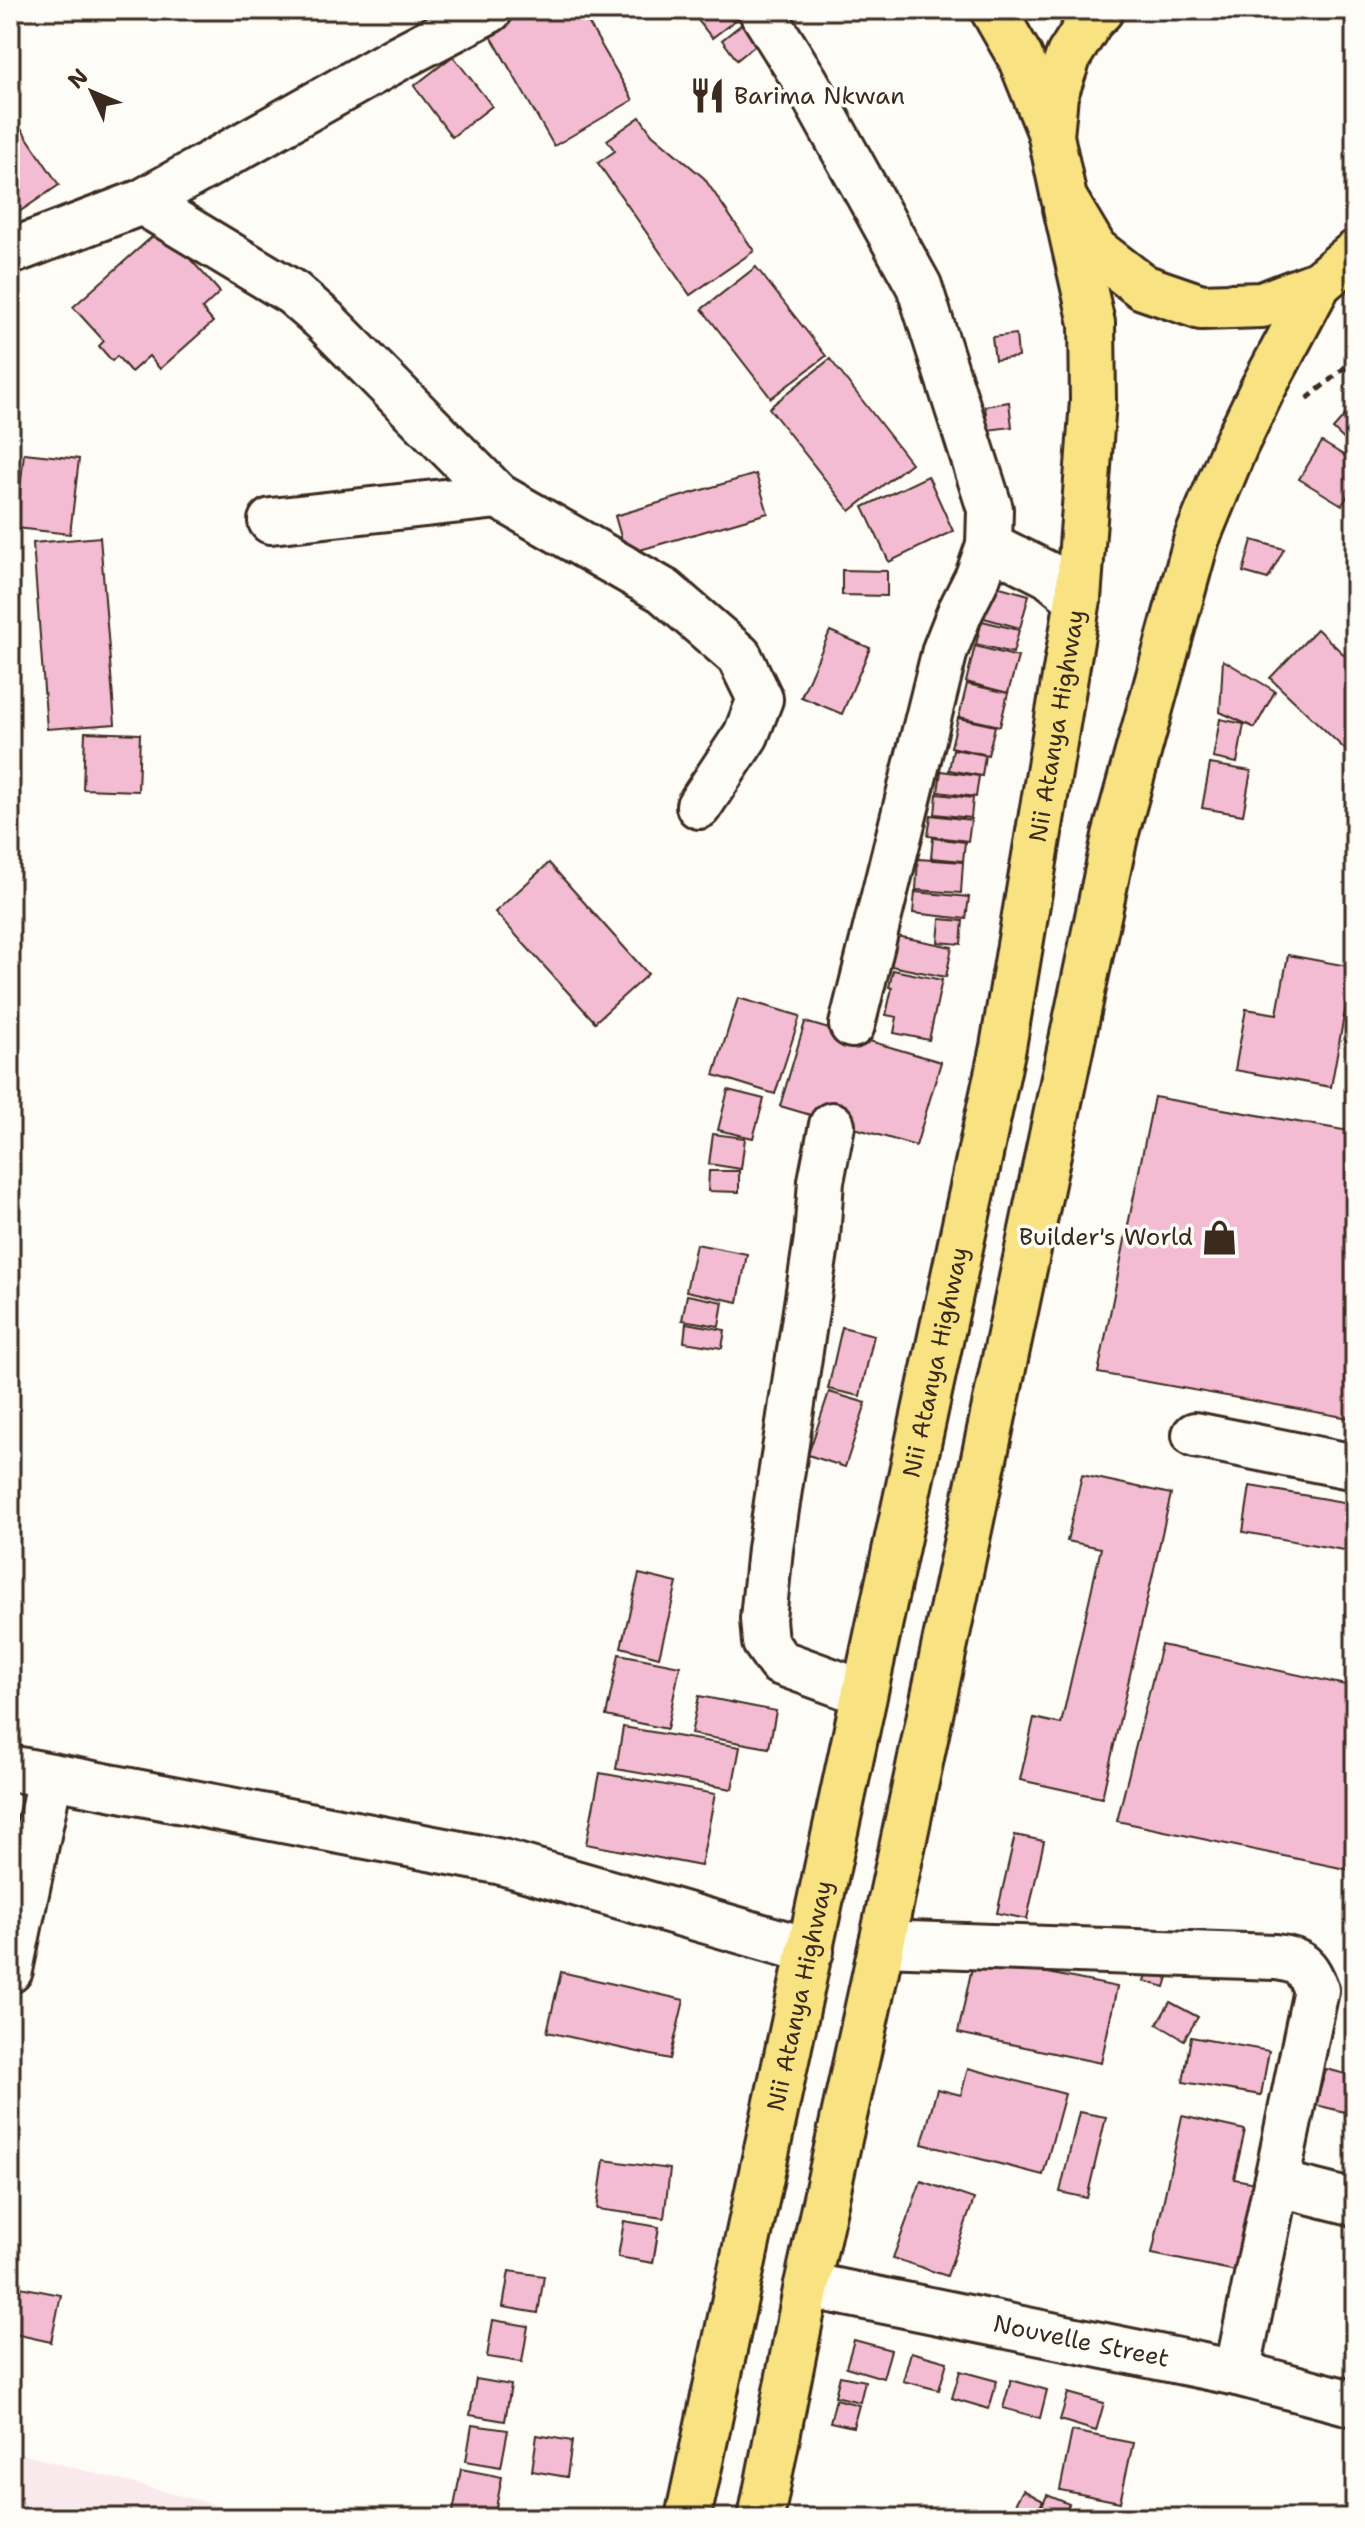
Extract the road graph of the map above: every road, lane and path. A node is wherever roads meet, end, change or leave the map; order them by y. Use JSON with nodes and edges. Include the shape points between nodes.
{"nodes":[{"id":1,"x":490,"y":10,"type":"edge"},
{"id":2,"x":761,"y":10,"type":"edge"},
{"id":3,"x":993,"y":10,"type":"edge"},
{"id":4,"x":1101,"y":10,"type":"edge"},
{"id":5,"x":1051,"y":136,"type":"junction"},
{"id":6,"x":1064,"y":198,"type":"junction"},
{"id":7,"x":142,"y":202,"type":"junction"},
{"id":8,"x":10,"y":252,"type":"edge"},
{"id":9,"x":1340,"y":274,"type":"edge"},
{"id":10,"x":498,"y":496,"type":"junction"},
{"id":11,"x":271,"y":521,"type":"dead end"},
{"id":12,"x":989,"y":545,"type":"junction"},
{"id":13,"x":1078,"y":599,"type":"junction"},
{"id":14,"x":699,"y":806,"type":"dead end"},
{"id":15,"x":852,"y":1025,"type":"dead end"},
{"id":16,"x":832,"y":1125,"type":"dead end"},
{"id":17,"x":1195,"y":1435,"type":"dead end"},
{"id":18,"x":1355,"y":1467,"type":"edge"},
{"id":19,"x":864,"y":1693,"type":"junction"},
{"id":20,"x":30,"y":1773,"type":"edge"},
{"id":21,"x":882,"y":1943,"type":"junction"},
{"id":22,"x":811,"y":1951,"type":"junction"},
{"id":23,"x":10,"y":1970,"type":"edge"},
{"id":24,"x":1276,"y":2183,"type":"junction"},
{"id":25,"x":1355,"y":2203,"type":"edge"},
{"id":26,"x":807,"y":2285,"type":"junction"},
{"id":27,"x":1237,"y":2373,"type":"junction"},
{"id":28,"x":1355,"y":2404,"type":"edge"},
{"id":29,"x":688,"y":2518,"type":"edge"},
{"id":30,"x":761,"y":2518,"type":"edge"}],
"edges":[{"from":1,"to":7,"type":"street"},
{"from":2,"to":12,"type":"street","via":[[919,286],[990,509]]},
{"from":3,"to":5,"type":"main road","via":[[1020,57]]},
{"from":4,"to":5,"type":"main road","via":[[1069,55],[1055,95]]},
{"from":5,"to":6,"type":"main road","name":"Nii Atanya Highway"},
{"from":6,"to":9,"type":"main road","via":[[1095,250],[1143,287],[1201,307],[1262,305]]},
{"from":6,"to":13,"type":"main road","name":"Nii Atanya Highway","via":[[1092,323],[1093,401]]},
{"from":7,"to":8,"type":"street"},
{"from":7,"to":10,"type":"street","via":[[293,293]]},
{"from":9,"to":21,"type":"main road","via":[[1248,418],[1197,538],[1115,836]]},
{"from":10,"to":11,"type":"street"},
{"from":10,"to":14,"type":"street","via":[[664,591],[739,656],[760,699],[746,735]]},
{"from":12,"to":13,"type":"street","via":[[1049,575]]},
{"from":12,"to":15,"type":"street","via":[[945,650]]},
{"from":13,"to":19,"type":"main road","name":"Nii Atanya Highway","via":[[1003,1047]]},
{"from":16,"to":19,"type":"street","via":[[763,1619],[765,1642],[779,1662]]},
{"from":17,"to":18,"type":"street"},
{"from":19,"to":22,"type":"main road","name":"Nii Atanya Highway"},
{"from":20,"to":22,"type":"street","via":[[502,1862]]},
{"from":20,"to":23,"type":"street"},
{"from":21,"to":24,"type":"street","via":[[1290,1959],[1309,1970],[1316,1990]]},
{"from":21,"to":26,"type":"main road"},
{"from":22,"to":29,"type":"main road","name":"Nii Atanya Highway"},
{"from":24,"to":25,"type":"street"},
{"from":24,"to":27,"type":"street"},
{"from":26,"to":27,"type":"street","name":"Nouvelle Street"},
{"from":26,"to":30,"type":"main road"},
{"from":27,"to":28,"type":"street","name":"Nouvelle Street"}]}
